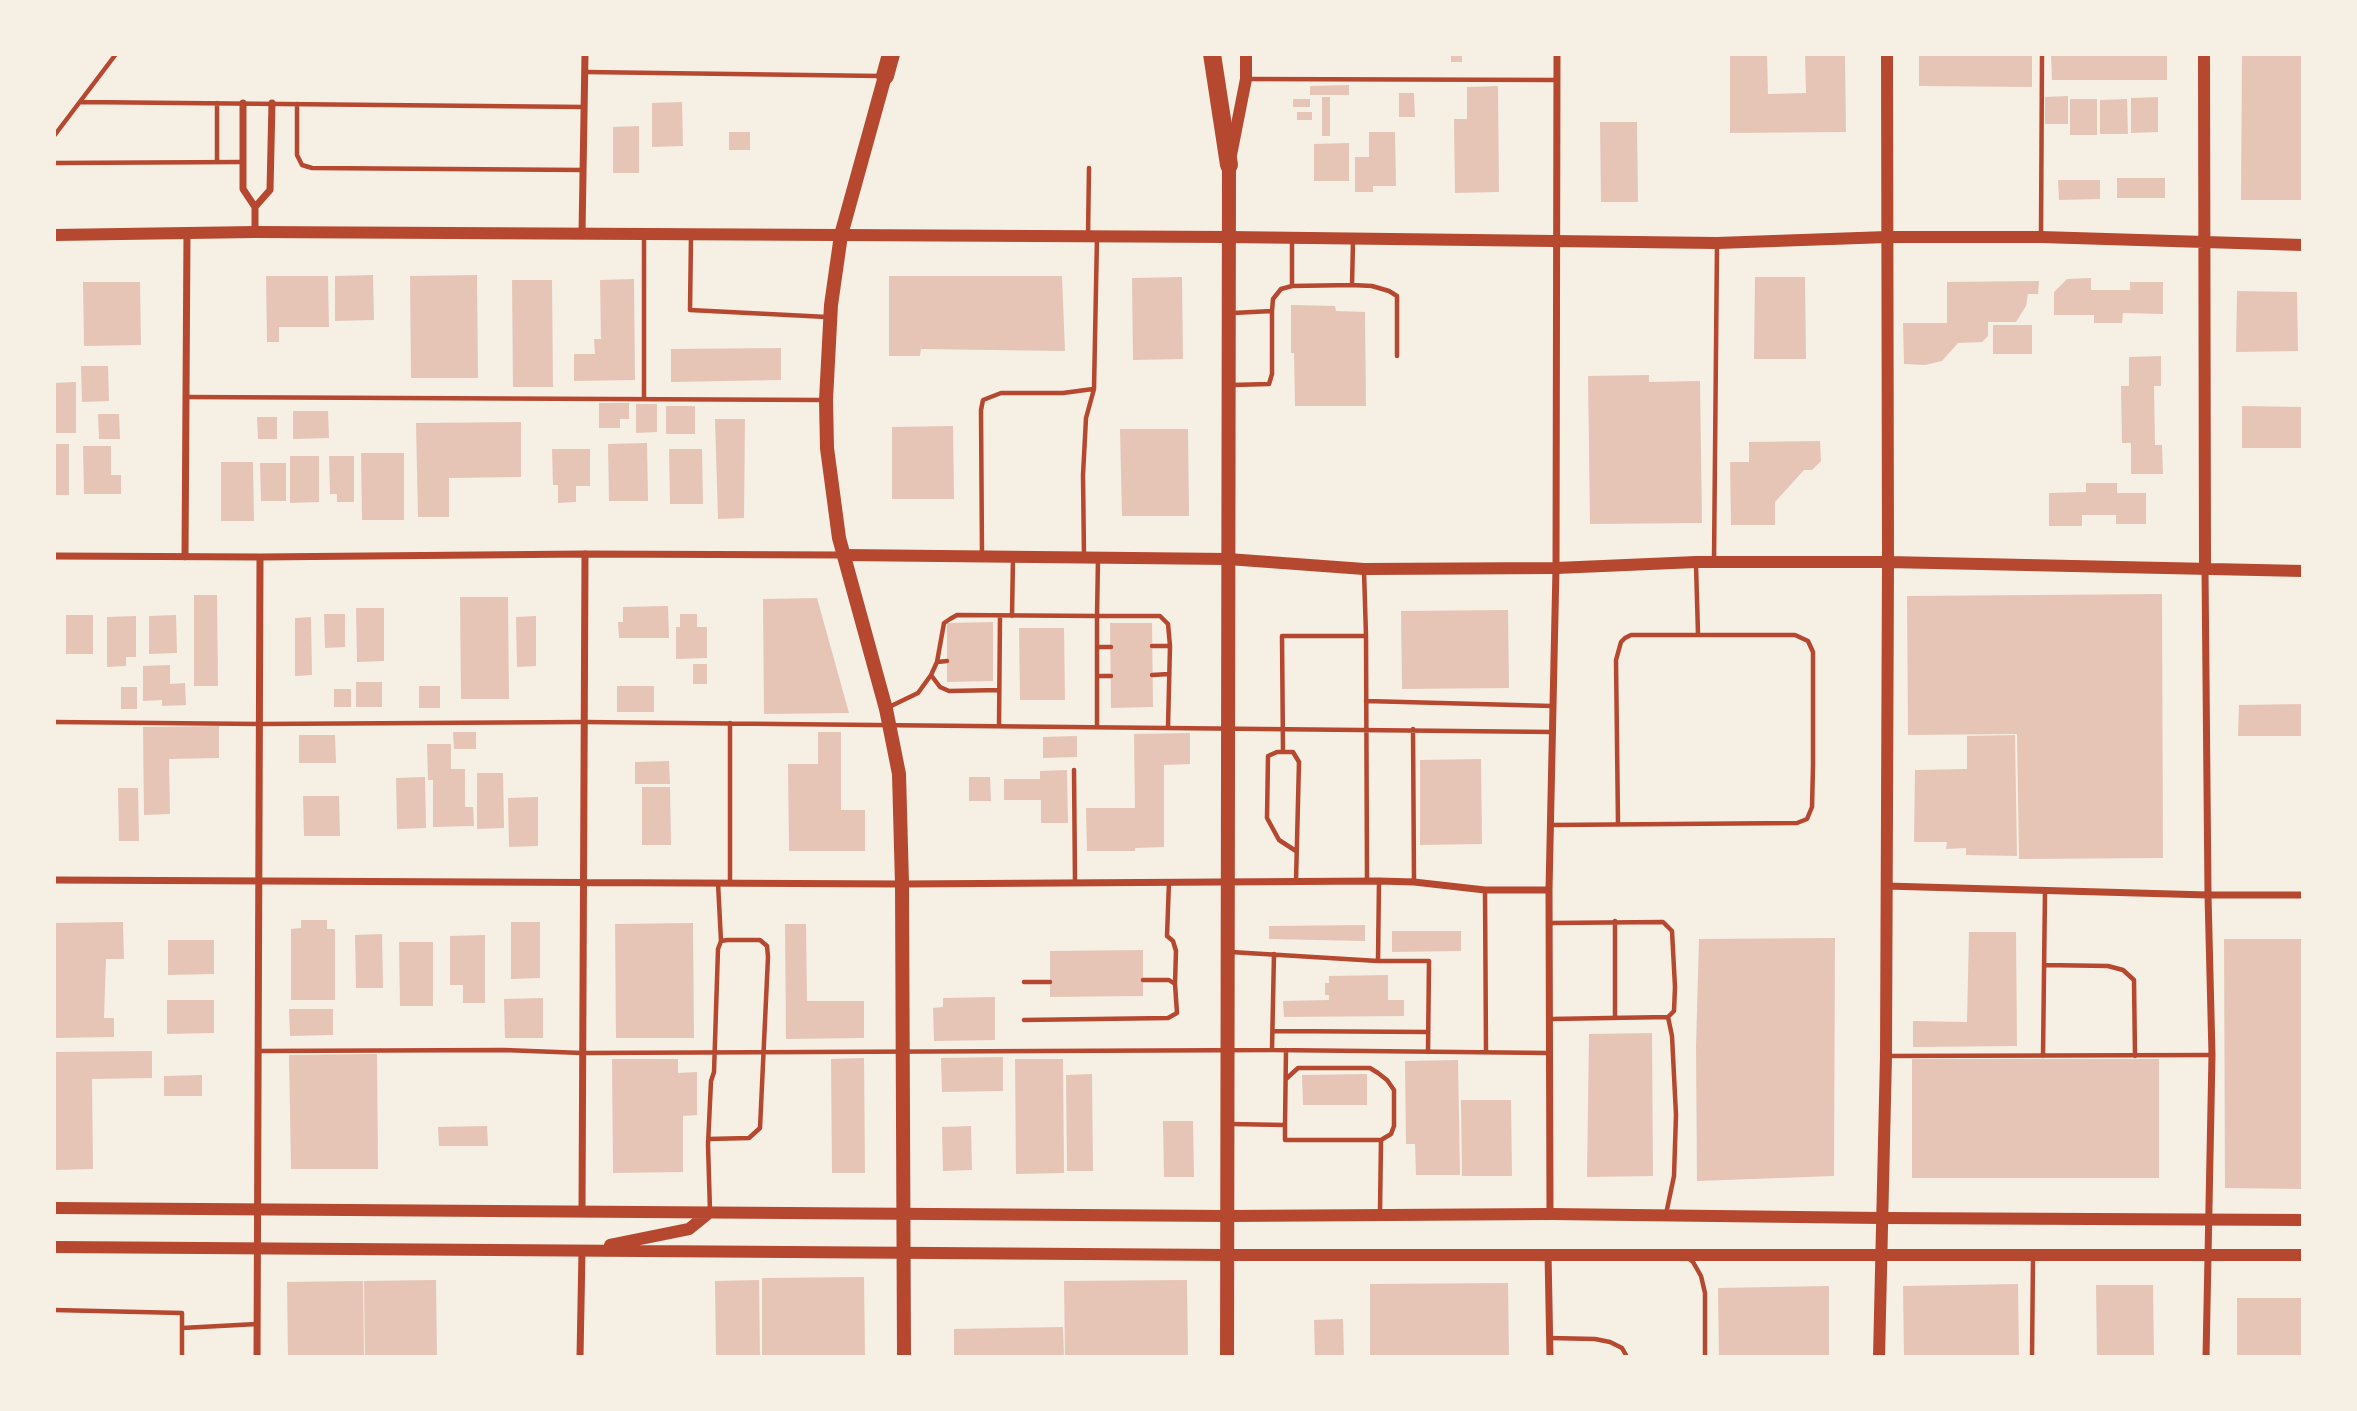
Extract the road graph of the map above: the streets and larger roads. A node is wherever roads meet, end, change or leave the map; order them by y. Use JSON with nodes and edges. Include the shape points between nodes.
{"nodes":[{"id":1,"x":585,"y":54,"type":"edge"},
{"id":2,"x":889,"y":54,"type":"edge"},
{"id":3,"x":1212,"y":54,"type":"edge"},
{"id":4,"x":1246,"y":54,"type":"edge"},
{"id":5,"x":1557,"y":54,"type":"edge"},
{"id":6,"x":1887,"y":54,"type":"edge"},
{"id":7,"x":2204,"y":54,"type":"edge"},
{"id":8,"x":885,"y":76,"type":"joint"},
{"id":9,"x":243,"y":103,"type":"road end"},
{"id":10,"x":272,"y":103,"type":"road end"},
{"id":11,"x":1228,"y":165,"type":"junction"},
{"id":12,"x":255,"y":207,"type":"junction"},
{"id":13,"x":187,"y":232,"type":"junction"},
{"id":14,"x":255,"y":232,"type":"junction"},
{"id":15,"x":582,"y":234,"type":"junction"},
{"id":16,"x":54,"y":235,"type":"edge"},
{"id":17,"x":841,"y":236,"type":"junction"},
{"id":18,"x":1228,"y":237,"type":"junction"},
{"id":19,"x":1887,"y":237,"type":"junction"},
{"id":20,"x":1555,"y":240,"type":"junction"},
{"id":21,"x":2205,"y":242,"type":"junction"},
{"id":22,"x":2303,"y":245,"type":"edge"},
{"id":23,"x":584,"y":554,"type":"junction"},
{"id":24,"x":843,"y":555,"type":"junction"},
{"id":25,"x":54,"y":556,"type":"edge"},
{"id":26,"x":185,"y":557,"type":"junction"},
{"id":27,"x":260,"y":557,"type":"junction"},
{"id":28,"x":1228,"y":559,"type":"junction"},
{"id":29,"x":1888,"y":562,"type":"junction"},
{"id":30,"x":1556,"y":568,"type":"junction"},
{"id":31,"x":2205,"y":569,"type":"junction"},
{"id":32,"x":2303,"y":570,"type":"edge"},
{"id":33,"x":54,"y":880,"type":"edge"},
{"id":34,"x":259,"y":881,"type":"junction"},
{"id":35,"x":1227,"y":881,"type":"junction"},
{"id":36,"x":583,"y":883,"type":"junction"},
{"id":37,"x":902,"y":884,"type":"junction"},
{"id":38,"x":1886,"y":886,"type":"junction"},
{"id":39,"x":1549,"y":890,"type":"junction"},
{"id":40,"x":2208,"y":895,"type":"junction"},
{"id":41,"x":2303,"y":895,"type":"edge"},
{"id":42,"x":54,"y":1208,"type":"edge"},
{"id":43,"x":257,"y":1209,"type":"junction"},
{"id":44,"x":582,"y":1211,"type":"junction"},
{"id":45,"x":710,"y":1212,"type":"junction"},
{"id":46,"x":903,"y":1214,"type":"junction"},
{"id":47,"x":1550,"y":1214,"type":"junction"},
{"id":48,"x":1227,"y":1216,"type":"junction"},
{"id":49,"x":1881,"y":1218,"type":"junction"},
{"id":50,"x":2208,"y":1219,"type":"junction"},
{"id":51,"x":2303,"y":1220,"type":"edge"},
{"id":52,"x":54,"y":1247,"type":"edge"},
{"id":53,"x":258,"y":1248,"type":"junction"},
{"id":54,"x":582,"y":1251,"type":"junction"},
{"id":55,"x":904,"y":1253,"type":"junction"},
{"id":56,"x":1548,"y":1254,"type":"junction"},
{"id":57,"x":1880,"y":1254,"type":"junction"},
{"id":58,"x":1227,"y":1255,"type":"junction"},
{"id":59,"x":2303,"y":1255,"type":"edge"},
{"id":60,"x":2208,"y":1256,"type":"junction"},
{"id":61,"x":257,"y":1357,"type":"edge"},
{"id":62,"x":580,"y":1357,"type":"edge"},
{"id":63,"x":904,"y":1357,"type":"edge"},
{"id":64,"x":1227,"y":1357,"type":"edge"},
{"id":65,"x":1550,"y":1357,"type":"edge"},
{"id":66,"x":1878,"y":1357,"type":"edge"},
{"id":67,"x":2206,"y":1357,"type":"edge"}],
"edges":[{"from":1,"to":15,"type":"street"},
{"from":2,"to":8,"type":"highway"},
{"from":3,"to":11,"type":"highway"},
{"from":4,"to":11,"type":"street","via":[[1246,79]]},
{"from":5,"to":20,"type":"street"},
{"from":6,"to":19,"type":"street"},
{"from":7,"to":21,"type":"street"},
{"from":8,"to":17,"type":"main road"},
{"from":9,"to":12,"type":"street","via":[[243,189]]},
{"from":10,"to":12,"type":"street","via":[[270,190]]},
{"from":11,"to":18,"type":"main road"},
{"from":12,"to":14,"type":"street"},
{"from":13,"to":14,"type":"street"},
{"from":13,"to":16,"type":"street"},
{"from":13,"to":26,"type":"street"},
{"from":14,"to":15,"type":"street"},
{"from":15,"to":17,"type":"street"},
{"from":17,"to":18,"type":"street"},
{"from":17,"to":24,"type":"main road","via":[[826,400],[827,448]]},
{"from":18,"to":20,"type":"street"},
{"from":18,"to":28,"type":"main road"},
{"from":19,"to":20,"type":"street","via":[[1717,243]]},
{"from":19,"to":21,"type":"street"},
{"from":19,"to":29,"type":"street"},
{"from":20,"to":30,"type":"street"},
{"from":21,"to":22,"type":"street"},
{"from":21,"to":31,"type":"street"},
{"from":23,"to":24,"type":"street"},
{"from":23,"to":27,"type":"street"},
{"from":23,"to":36,"type":"street"},
{"from":24,"to":28,"type":"street"},
{"from":24,"to":37,"type":"main road","via":[[886,709],[899,774]]},
{"from":25,"to":26,"type":"street"},
{"from":26,"to":27,"type":"street"},
{"from":27,"to":34,"type":"street"},
{"from":28,"to":30,"type":"street","via":[[1364,569]]},
{"from":28,"to":35,"type":"main road"},
{"from":29,"to":30,"type":"street"},
{"from":29,"to":31,"type":"street"},
{"from":29,"to":38,"type":"street"},
{"from":30,"to":39,"type":"street"},
{"from":31,"to":32,"type":"street"},
{"from":31,"to":40,"type":"street"},
{"from":33,"to":34,"type":"street"},
{"from":34,"to":36,"type":"street"},
{"from":34,"to":43,"type":"street"},
{"from":35,"to":37,"type":"street"},
{"from":35,"to":39,"type":"street","via":[[1379,881]]},
{"from":35,"to":48,"type":"main road"},
{"from":36,"to":37,"type":"street"},
{"from":36,"to":44,"type":"street"},
{"from":37,"to":46,"type":"main road"},
{"from":38,"to":40,"type":"street"},
{"from":38,"to":49,"type":"street"},
{"from":39,"to":47,"type":"street"},
{"from":40,"to":41,"type":"street"},
{"from":40,"to":50,"type":"street","via":[[2212,1055]]},
{"from":42,"to":43,"type":"street"},
{"from":43,"to":44,"type":"street"},
{"from":43,"to":53,"type":"street"},
{"from":44,"to":45,"type":"street"},
{"from":45,"to":46,"type":"street"},
{"from":45,"to":54,"type":"street","via":[[689,1229]]},
{"from":46,"to":48,"type":"street"},
{"from":46,"to":55,"type":"main road"},
{"from":47,"to":48,"type":"street"},
{"from":47,"to":49,"type":"street"},
{"from":48,"to":58,"type":"main road"},
{"from":49,"to":50,"type":"street"},
{"from":49,"to":57,"type":"street"},
{"from":50,"to":51,"type":"street"},
{"from":50,"to":60,"type":"street"},
{"from":52,"to":53,"type":"street"},
{"from":53,"to":54,"type":"street"},
{"from":53,"to":61,"type":"street"},
{"from":54,"to":55,"type":"street"},
{"from":54,"to":62,"type":"street"},
{"from":55,"to":58,"type":"street"},
{"from":55,"to":63,"type":"main road"},
{"from":56,"to":57,"type":"street"},
{"from":56,"to":58,"type":"street"},
{"from":56,"to":65,"type":"street"},
{"from":57,"to":60,"type":"street"},
{"from":57,"to":66,"type":"street"},
{"from":58,"to":64,"type":"main road"},
{"from":59,"to":60,"type":"street"},
{"from":60,"to":67,"type":"street"}]}
